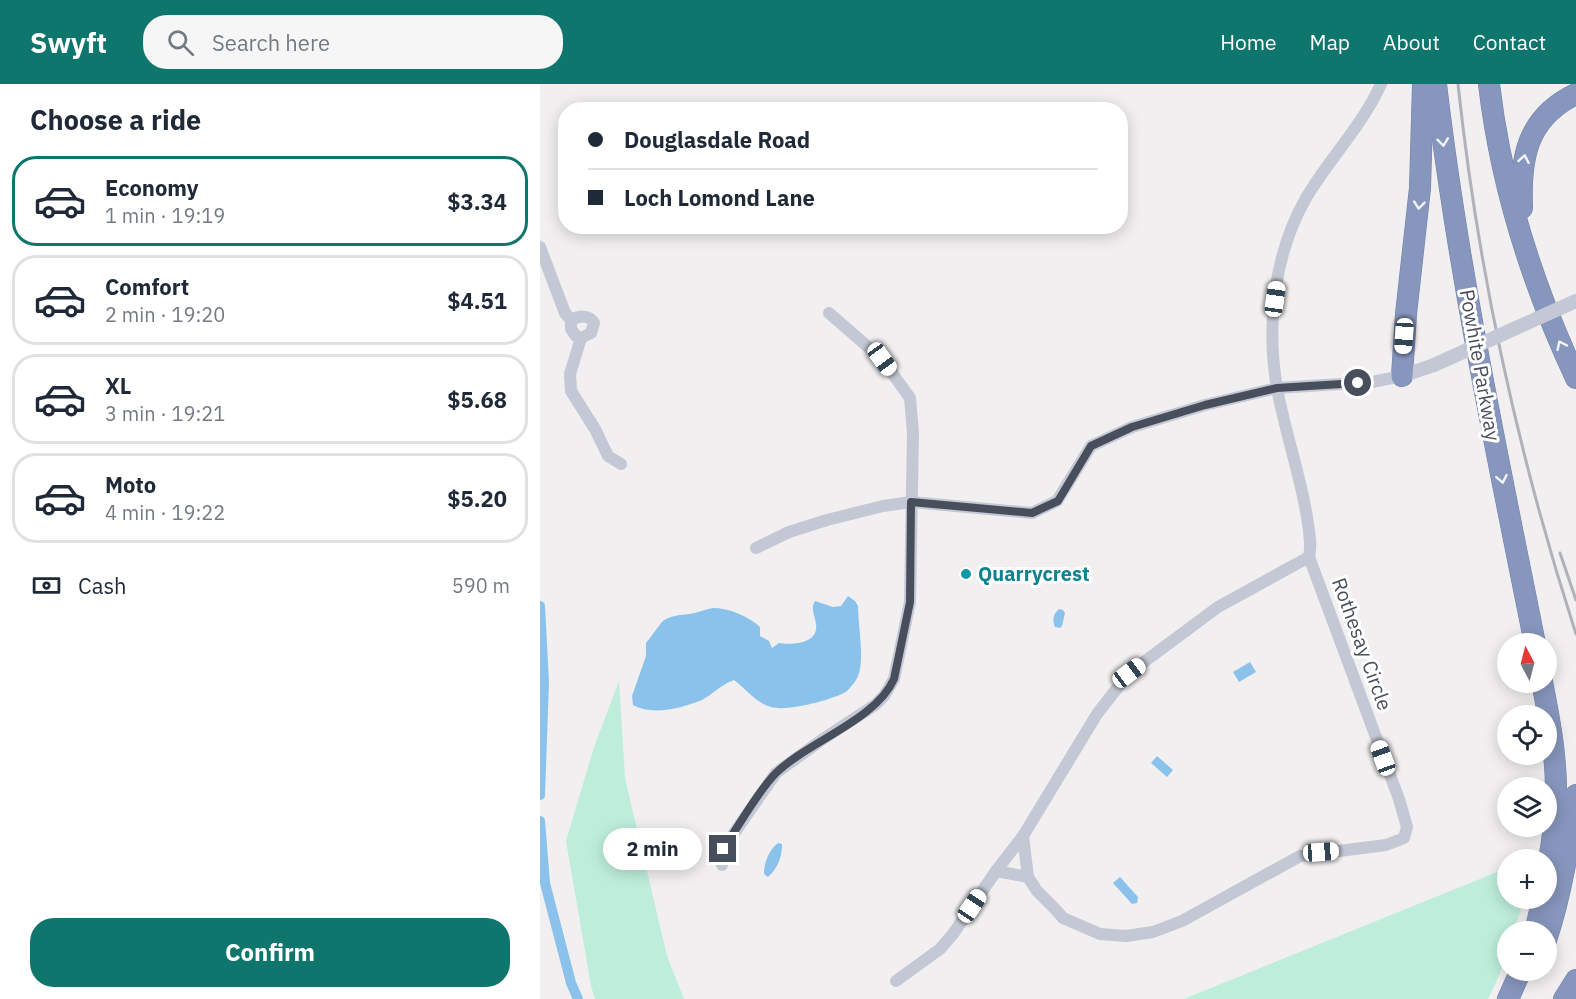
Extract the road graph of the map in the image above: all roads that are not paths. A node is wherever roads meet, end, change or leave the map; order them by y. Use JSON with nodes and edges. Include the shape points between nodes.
{"nodes":[{"id":1,"x":1381,"y":84,"type":"edge"},
{"id":2,"x":1423,"y":84,"type":"edge"},
{"id":3,"x":1436,"y":84,"type":"edge"},
{"id":4,"x":1489,"y":84,"type":"edge"},
{"id":5,"x":1576,"y":94,"type":"edge"},
{"id":6,"x":540,"y":247,"type":"edge"},
{"id":7,"x":1528,"y":259,"type":"junction"},
{"id":8,"x":1576,"y":301,"type":"edge"},
{"id":9,"x":829,"y":313,"type":"dead end"},
{"id":10,"x":571,"y":320,"type":"junction"},
{"id":11,"x":580,"y":338,"type":"junction"},
{"id":12,"x":1402,"y":376,"type":"junction"},
{"id":13,"x":1576,"y":378,"type":"edge"},
{"id":14,"x":1277,"y":388,"type":"junction"},
{"id":15,"x":621,"y":464,"type":"dead end"},
{"id":16,"x":911,"y":502,"type":"junction"},
{"id":17,"x":756,"y":548,"type":"dead end"},
{"id":18,"x":1309,"y":557,"type":"junction"},
{"id":19,"x":1532,"y":633,"type":"edge"},
{"id":20,"x":1544,"y":693,"type":"edge"},
{"id":21,"x":1576,"y":795,"type":"edge"},
{"id":22,"x":1023,"y":836,"type":"junction"},
{"id":23,"x":1551,"y":849,"type":"edge"},
{"id":24,"x":722,"y":865,"type":"dead end"},
{"id":25,"x":996,"y":871,"type":"junction"},
{"id":26,"x":1028,"y":877,"type":"junction"},
{"id":27,"x":1552,"y":921,"type":"edge"},
{"id":28,"x":1576,"y":980,"type":"edge"},
{"id":29,"x":896,"y":981,"type":"dead end"},
{"id":30,"x":1516,"y":981,"type":"edge"},
{"id":31,"x":1530,"y":981,"type":"edge"},
{"id":32,"x":1508,"y":999,"type":"edge"},
{"id":33,"x":1522,"y":999,"type":"edge"},
{"id":34,"x":1564,"y":999,"type":"edge"}],
"edges":[{"from":1,"to":14,"type":"street","via":[[1306,199],[1290,234],[1272,315]]},
{"from":2,"to":12,"type":"highway","one_way":true,"via":[[1420,188]]},
{"from":3,"to":19,"type":"highway","name":"Powhite Parkway","one_way":true,"via":[[1446,171],[1479,367]]},
{"from":4,"to":7,"type":"highway","via":[[1501,159]]},
{"from":7,"to":5,"type":"highway","one_way":true,"via":[[1521,182],[1527,146],[1546,116]]},
{"from":6,"to":10,"type":"street"},
{"from":13,"to":7,"type":"highway","one_way":true},
{"from":8,"to":12,"type":"street","bridge":true},
{"from":9,"to":16,"type":"street","via":[[882,359],[910,398]]},
{"from":10,"to":11,"type":"street","via":[[571,329]]},
{"from":10,"to":11,"type":"street","via":[[578,316],[593,321],[591,333]]},
{"from":11,"to":15,"type":"street","via":[[570,374],[571,392],[608,456]]},
{"from":12,"to":14,"type":"street","via":[[1372,382]]},
{"from":14,"to":16,"type":"street","via":[[1132,427],[1091,446],[1058,501],[1032,513]]},
{"from":14,"to":18,"type":"street","via":[[1305,504]]},
{"from":16,"to":17,"type":"street","via":[[827,520]]},
{"from":16,"to":24,"type":"street","via":[[910,602],[890,688],[875,705],[776,773],[723,849]]},
{"from":18,"to":22,"type":"street","via":[[1218,607],[1129,673],[1096,714]]},
{"from":18,"to":26,"type":"street","name":"Rothesay Circle","via":[[1399,799],[1407,827],[1404,838],[1386,845],[1300,856],[1182,921],[1153,932],[1126,936],[1100,934],[1064,918]]},
{"from":20,"to":23,"type":"highway","via":[[1556,788]]},
{"from":21,"to":27,"type":"highway","via":[[1569,851]]},
{"from":22,"to":25,"type":"street"},
{"from":22,"to":26,"type":"street"},
{"from":25,"to":26,"type":"street"},
{"from":25,"to":29,"type":"street","via":[[947,942]]},
{"from":28,"to":34,"type":"highway"},
{"from":30,"to":32,"type":"highway"},
{"from":31,"to":33,"type":"highway"}]}
